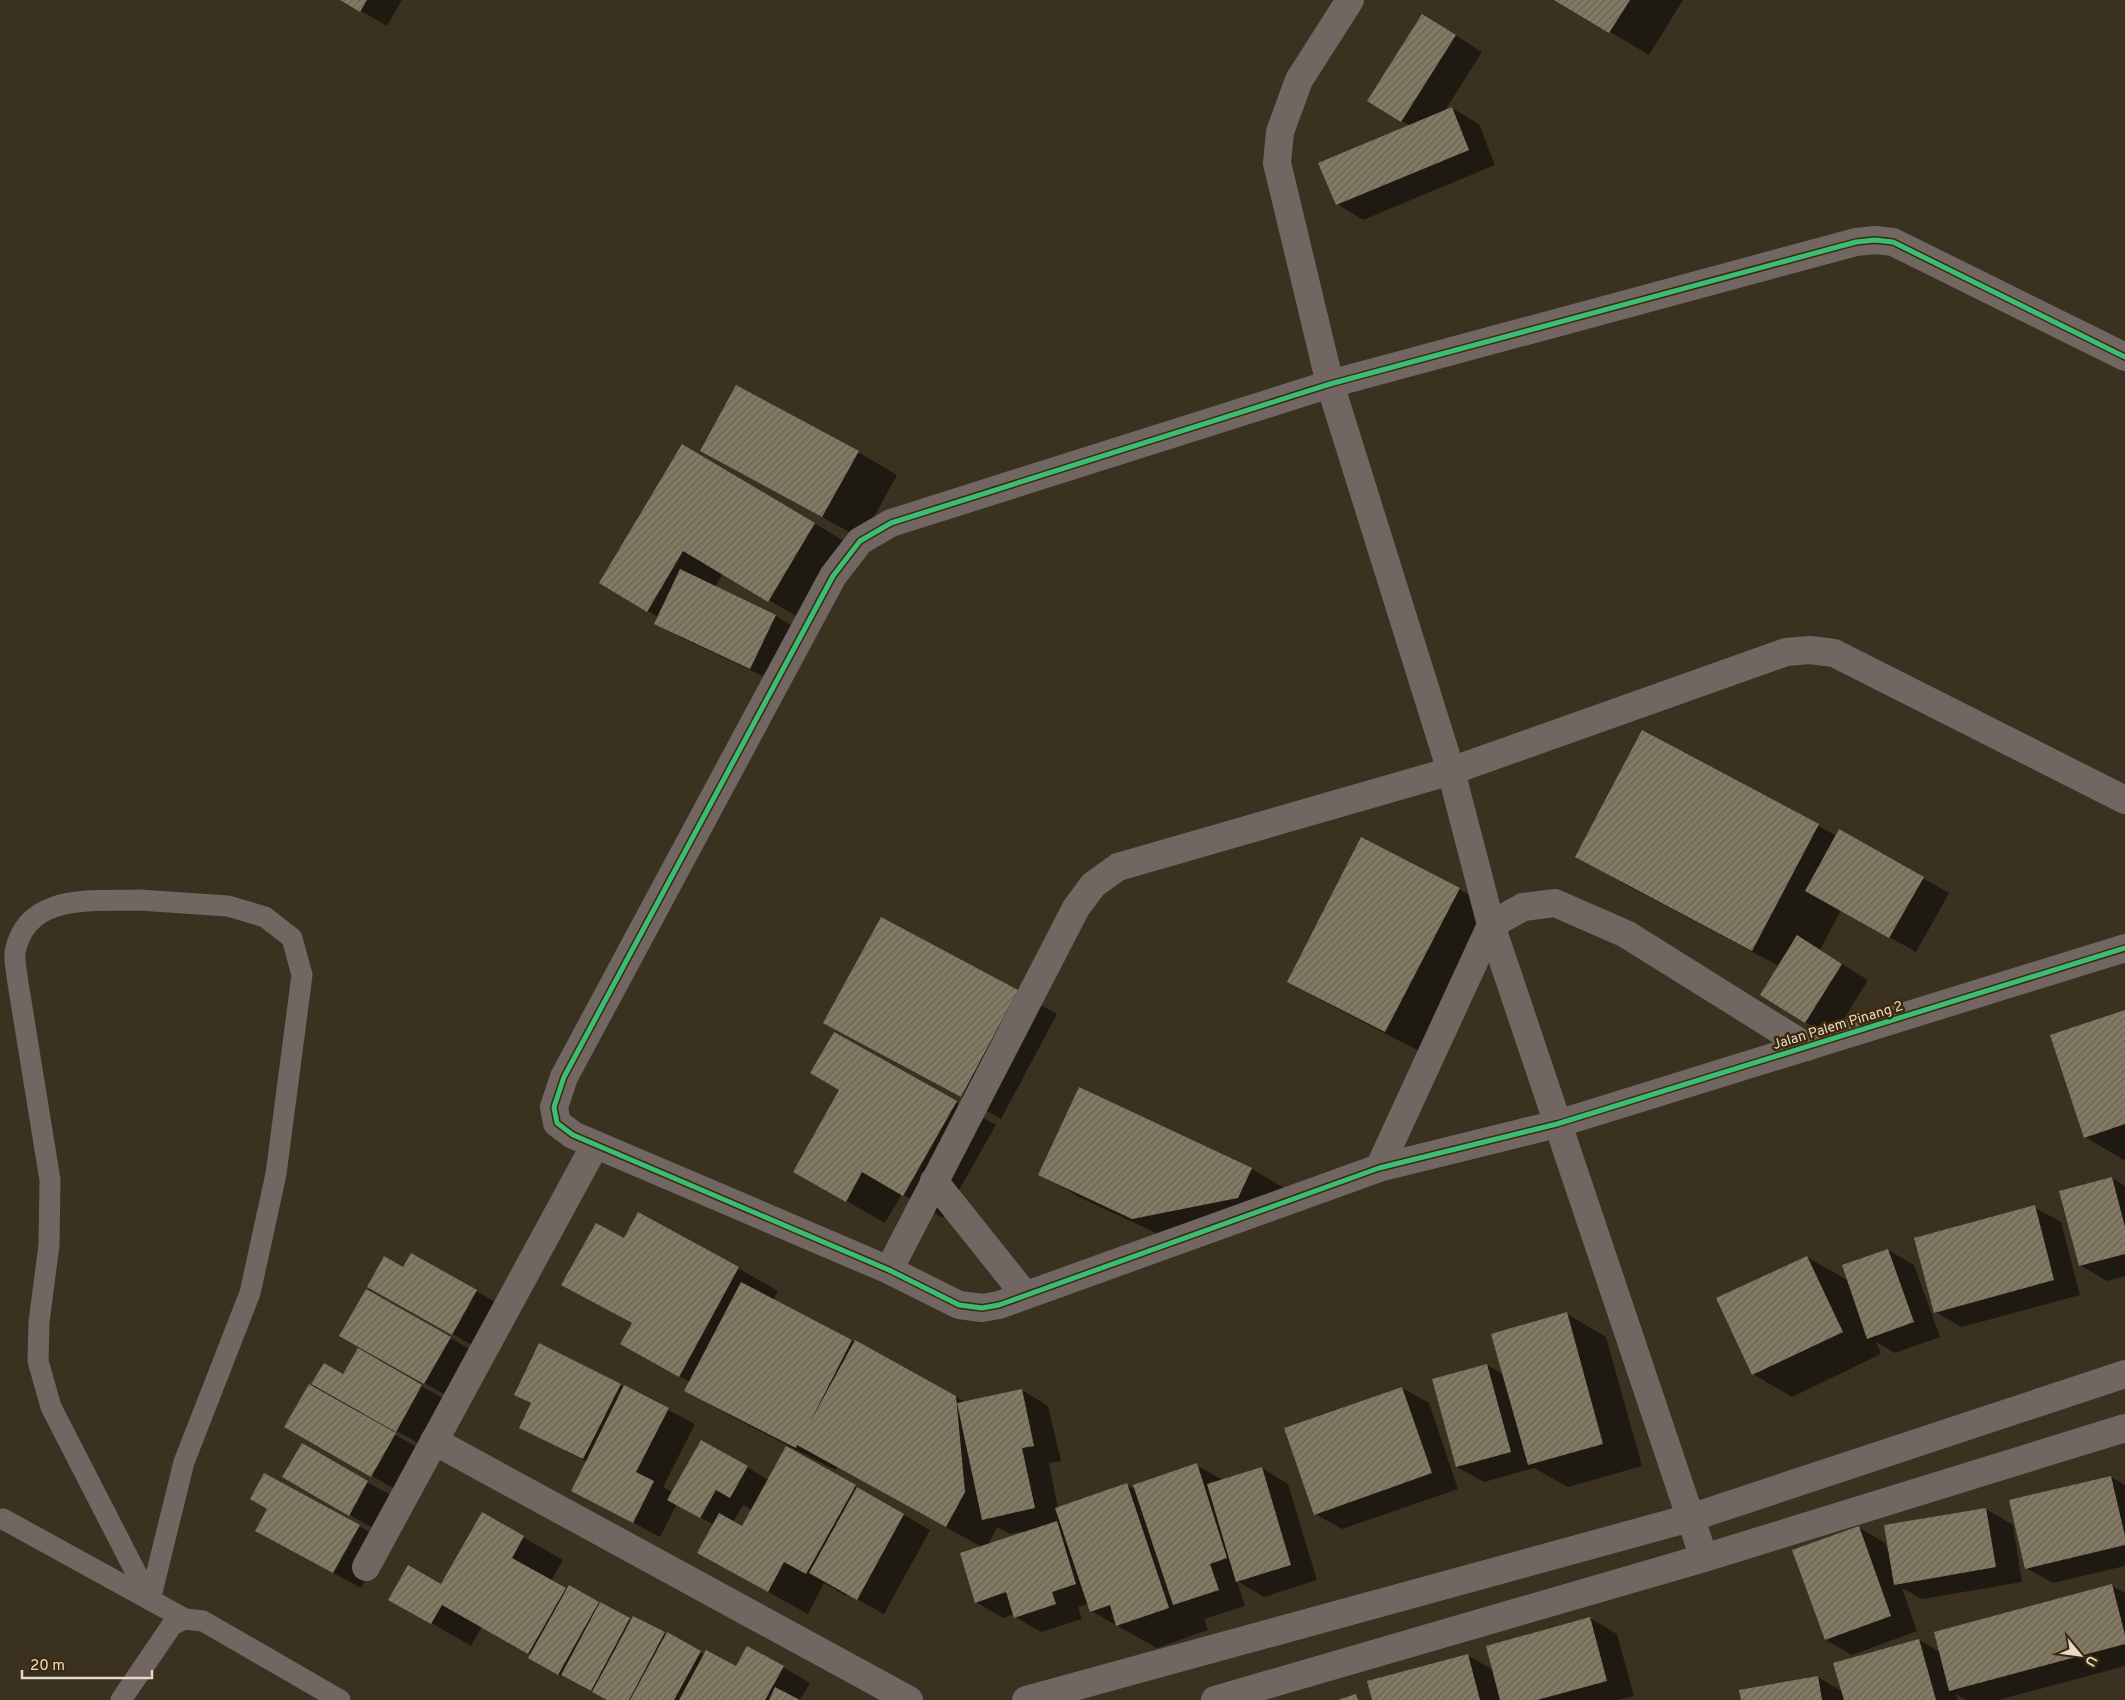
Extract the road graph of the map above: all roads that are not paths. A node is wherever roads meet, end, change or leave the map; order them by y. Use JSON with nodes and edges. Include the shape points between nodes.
{"nodes":[{"id":1,"x":1350,"y":0,"type":"edge"},
{"id":2,"x":2125,"y":357,"type":"edge"},
{"id":3,"x":1330,"y":384,"type":"junction"},
{"id":4,"x":1451,"y":771,"type":"junction"},
{"id":5,"x":2125,"y":800,"type":"edge"},
{"id":6,"x":1491,"y":925,"type":"junction"},
{"id":7,"x":2125,"y":948,"type":"edge"},
{"id":8,"x":1807,"y":1047,"type":"junction"},
{"id":9,"x":1557,"y":1124,"type":"junction"},
{"id":10,"x":595,"y":1145,"type":"junction"},
{"id":11,"x":1379,"y":1168,"type":"junction"},
{"id":12,"x":934,"y":1181,"type":"junction"},
{"id":13,"x":889,"y":1270,"type":"junction"},
{"id":14,"x":1024,"y":1295,"type":"junction"},
{"id":15,"x":2125,"y":1374,"type":"edge"},
{"id":16,"x":2125,"y":1428,"type":"edge"},
{"id":17,"x":434,"y":1441,"type":"junction"},
{"id":18,"x":1690,"y":1518,"type":"junction"},
{"id":19,"x":3,"y":1519,"type":"dead end"},
{"id":20,"x":1704,"y":1558,"type":"junction"},
{"id":21,"x":366,"y":1567,"type":"dead end"},
{"id":22,"x":150,"y":1600,"type":"junction"},
{"id":23,"x":185,"y":1619,"type":"junction"},
{"id":24,"x":121,"y":1700,"type":"edge"},
{"id":25,"x":340,"y":1700,"type":"edge"},
{"id":26,"x":909,"y":1700,"type":"edge"},
{"id":27,"x":1026,"y":1700,"type":"edge"},
{"id":28,"x":1215,"y":1700,"type":"edge"}],
"edges":[{"from":1,"to":3,"type":"street","via":[[1299,80],[1280,132],[1277,163]]},
{"from":2,"to":3,"type":"street","via":[[1893,242],[1875,240],[1856,242]]},
{"from":3,"to":4,"type":"street"},
{"from":3,"to":10,"type":"street","name":"Jalan Palem Pinang 2","via":[[891,523],[860,540],[833,576],[564,1077],[554,1107],[557,1124]]},
{"from":4,"to":5,"type":"street","via":[[1786,652],[1810,650],[1834,654]]},
{"from":4,"to":6,"type":"street"},
{"from":4,"to":12,"type":"street","via":[[1118,867],[1093,885],[1076,908]]},
{"from":6,"to":8,"type":"street","via":[[1523,906],[1556,903],[1626,934]]},
{"from":6,"to":9,"type":"street"},
{"from":6,"to":11,"type":"street"},
{"from":7,"to":8,"type":"street","name":"Jalan Palem Pinang 2"},
{"from":8,"to":9,"type":"street","name":"Jalan Palem Pinang 2"},
{"from":9,"to":11,"type":"street","name":"Jalan Palem Pinang 2"},
{"from":9,"to":18,"type":"street"},
{"from":10,"to":13,"type":"street","name":"Jalan Palem Pinang 2"},
{"from":10,"to":17,"type":"street"},
{"from":11,"to":14,"type":"street","name":"Jalan Palem Pinang 2"},
{"from":12,"to":13,"type":"street"},
{"from":12,"to":14,"type":"street"},
{"from":13,"to":14,"type":"street","name":"Jalan Palem Pinang 2","via":[[959,1305],[982,1308]]},
{"from":15,"to":18,"type":"street"},
{"from":16,"to":20,"type":"street"},
{"from":17,"to":21,"type":"street"},
{"from":17,"to":26,"type":"street"},
{"from":18,"to":20,"type":"street"},
{"from":18,"to":27,"type":"street"},
{"from":19,"to":22,"type":"lane"},
{"from":20,"to":28,"type":"street"},
{"from":22,"to":22,"type":"lane","via":[[184,1462],[250,1293],[276,1174],[302,975],[292,938],[265,918],[228,906],[138,900],[62,903],[41,911],[25,928],[15,953],[50,1180],[49,1245],[39,1322],[38,1361],[52,1407]]},
{"from":22,"to":23,"type":"lane"},
{"from":23,"to":24,"type":"lane","via":[[172,1625]]},
{"from":23,"to":25,"type":"lane","via":[[203,1621]]}]}
